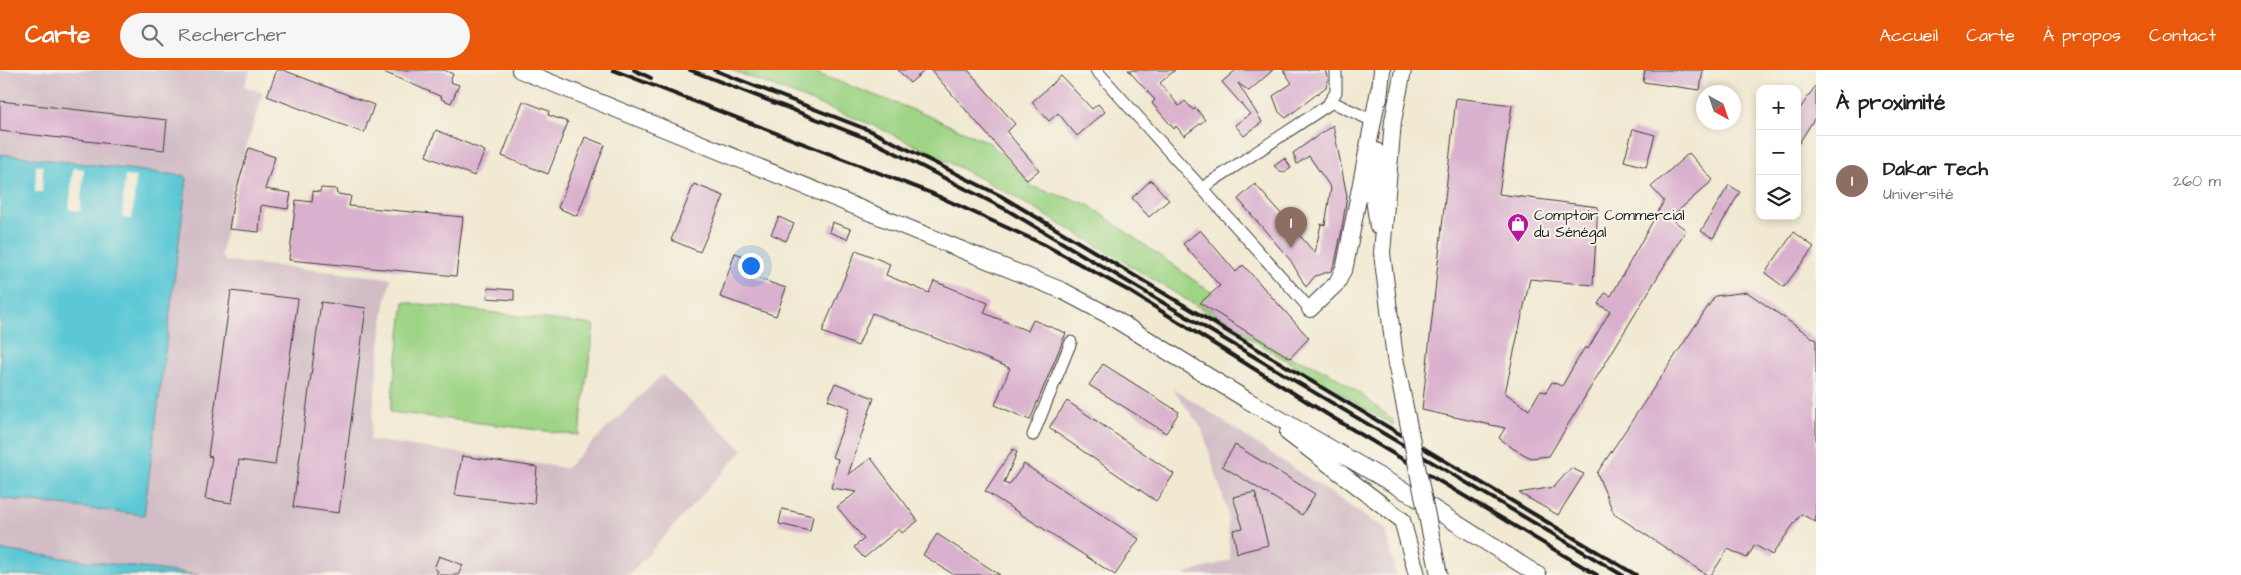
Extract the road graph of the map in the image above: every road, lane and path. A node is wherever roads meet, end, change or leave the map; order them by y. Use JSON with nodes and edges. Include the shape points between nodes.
{"nodes":[{"id":1,"x":520,"y":70,"type":"edge"},
{"id":2,"x":1096,"y":70,"type":"edge"},
{"id":3,"x":1336,"y":70,"type":"edge"},
{"id":4,"x":1382,"y":70,"type":"edge"},
{"id":5,"x":1403,"y":70,"type":"edge"},
{"id":6,"x":1379,"y":90,"type":"junction"},
{"id":7,"x":1330,"y":101,"type":"junction"},
{"id":8,"x":1373,"y":121,"type":"junction"},
{"id":9,"x":1202,"y":188,"type":"junction"},
{"id":10,"x":1381,"y":198,"type":"junction"},
{"id":11,"x":1310,"y":309,"type":"joint"},
{"id":12,"x":1071,"y":342,"type":"dead end"},
{"id":13,"x":1247,"y":400,"type":"junction"},
{"id":14,"x":1033,"y":435,"type":"dead end"},
{"id":15,"x":1412,"y":495,"type":"junction"},
{"id":16,"x":1402,"y":520,"type":"junction"},
{"id":17,"x":1417,"y":575,"type":"edge"},
{"id":18,"x":1439,"y":575,"type":"edge"},
{"id":19,"x":1538,"y":575,"type":"edge"}],
"edges":[{"from":1,"to":13,"type":"street","via":[[1063,291]]},
{"from":2,"to":9,"type":"street"},
{"from":3,"to":7,"type":"street","via":[[1336,92]]},
{"from":4,"to":6,"type":"street"},
{"from":5,"to":10,"type":"street"},
{"from":6,"to":8,"type":"street"},
{"from":6,"to":10,"type":"street"},
{"from":7,"to":8,"type":"street"},
{"from":7,"to":9,"type":"street","via":[[1310,118]]},
{"from":8,"to":11,"type":"street","via":[[1345,266],[1337,283]]},
{"from":9,"to":11,"type":"street"},
{"from":10,"to":18,"type":"street","bridge":true,"via":[[1382,253],[1395,358]]},
{"from":12,"to":14,"type":"street"},
{"from":13,"to":15,"type":"street"},
{"from":13,"to":16,"type":"street"},
{"from":15,"to":16,"type":"street"},
{"from":15,"to":19,"type":"street"},
{"from":16,"to":17,"type":"street"}]}
